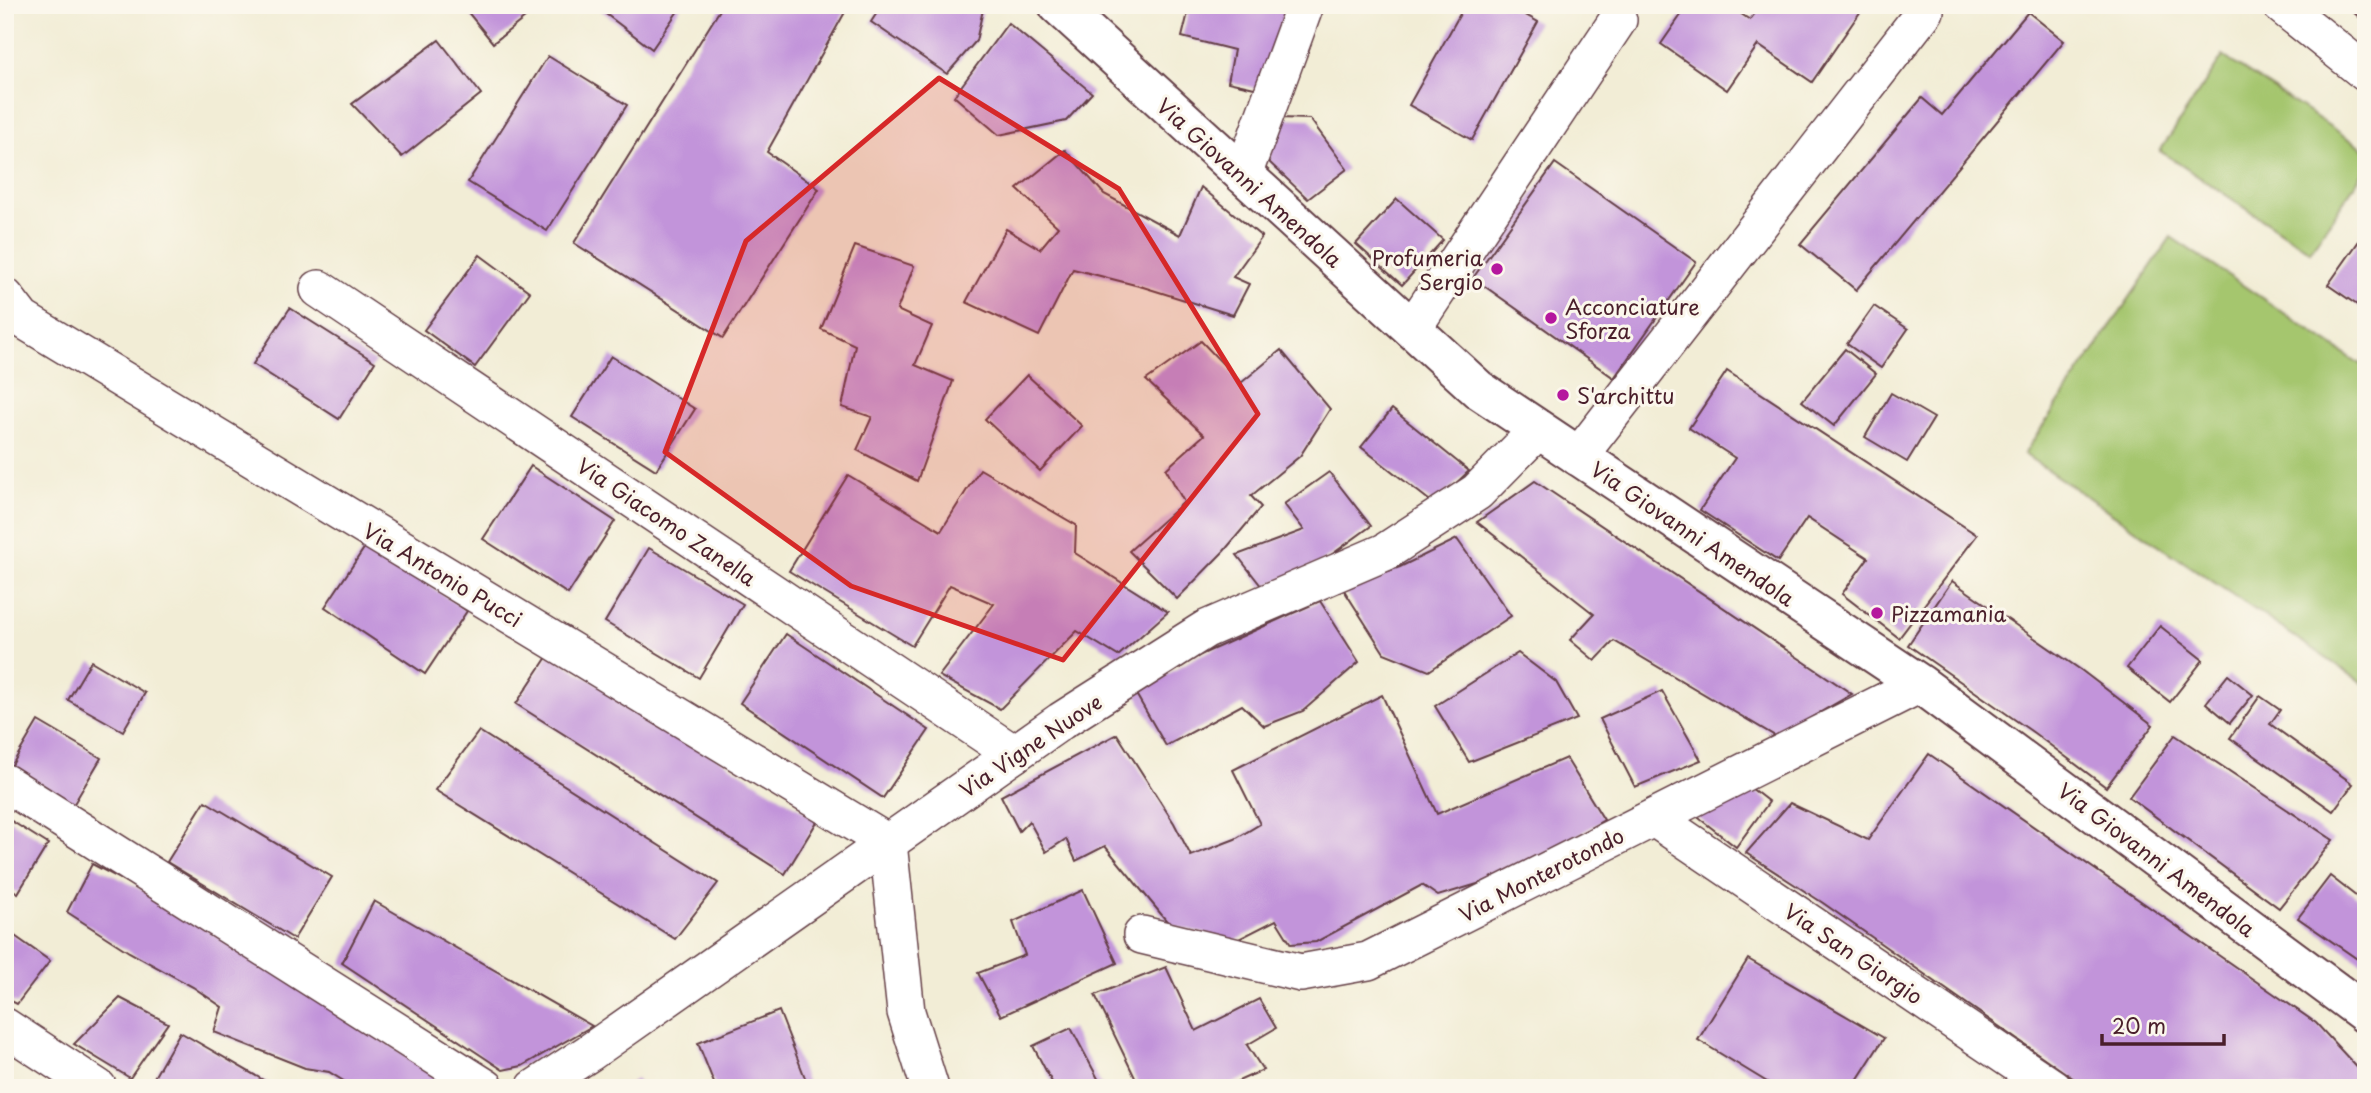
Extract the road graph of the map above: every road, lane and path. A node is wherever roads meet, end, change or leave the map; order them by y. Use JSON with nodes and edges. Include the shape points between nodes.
{"nodes":[{"id":1,"x":1058,"y":5,"type":"edge"},
{"id":2,"x":1305,"y":5,"type":"edge"},
{"id":3,"x":2281,"y":5,"type":"edge"},
{"id":4,"x":1926,"y":11,"type":"dead end"},
{"id":5,"x":1618,"y":20,"type":"dead end"},
{"id":6,"x":2366,"y":73,"type":"edge"},
{"id":7,"x":1243,"y":175,"type":"junction"},
{"id":8,"x":319,"y":289,"type":"dead end"},
{"id":9,"x":5,"y":297,"type":"edge"},
{"id":10,"x":1412,"y":329,"type":"junction"},
{"id":11,"x":1538,"y":430,"type":"junction"},
{"id":12,"x":1578,"y":457,"type":"junction"},
{"id":13,"x":1920,"y":684,"type":"junction"},
{"id":14,"x":1014,"y":754,"type":"junction"},
{"id":15,"x":5,"y":783,"type":"edge"},
{"id":16,"x":1654,"y":818,"type":"junction"},
{"id":17,"x":888,"y":843,"type":"junction"},
{"id":18,"x":1142,"y":935,"type":"dead end"},
{"id":19,"x":2366,"y":1014,"type":"edge"},
{"id":20,"x":5,"y":1027,"type":"edge"},
{"id":21,"x":98,"y":1088,"type":"edge"},
{"id":22,"x":486,"y":1088,"type":"edge"},
{"id":23,"x":534,"y":1088,"type":"edge"},
{"id":24,"x":930,"y":1088,"type":"edge"},
{"id":25,"x":2053,"y":1088,"type":"edge"}],
"edges":[{"from":1,"to":7,"type":"main road","name":"Via Giovanni Amendola"},
{"from":2,"to":7,"type":"street"},
{"from":3,"to":6,"type":"street"},
{"from":4,"to":12,"type":"street"},
{"from":5,"to":10,"type":"street"},
{"from":7,"to":10,"type":"main road","name":"Via Giovanni Amendola"},
{"from":8,"to":14,"type":"street","name":"Via Giacomo Zanella"},
{"from":9,"to":17,"type":"street","name":"Via Antonio Pucci","via":[[22,320]]},
{"from":10,"to":11,"type":"main road","name":"Via Giovanni Amendola","via":[[1478,389]]},
{"from":11,"to":12,"type":"main road","name":"Via Giovanni Amendola"},
{"from":11,"to":14,"type":"street","name":"Via Vigne Nuove","via":[[1477,492],[1385,552],[1206,629]]},
{"from":12,"to":13,"type":"main road","name":"Via Giovanni Amendola"},
{"from":13,"to":16,"type":"street","name":"Via Monterotondo"},
{"from":13,"to":19,"type":"main road","name":"Via Giovanni Amendola"},
{"from":14,"to":17,"type":"street","name":"Via Vigne Nuove"},
{"from":15,"to":22,"type":"street"},
{"from":16,"to":18,"type":"street","name":"Via Monterotondo","via":[[1368,961],[1301,973]]},
{"from":16,"to":25,"type":"street","name":"Via San Giorgio"},
{"from":17,"to":23,"type":"street","name":"Via Vigne Nuove"},
{"from":17,"to":24,"type":"street","via":[[906,1012]]},
{"from":20,"to":21,"type":"street"}]}
